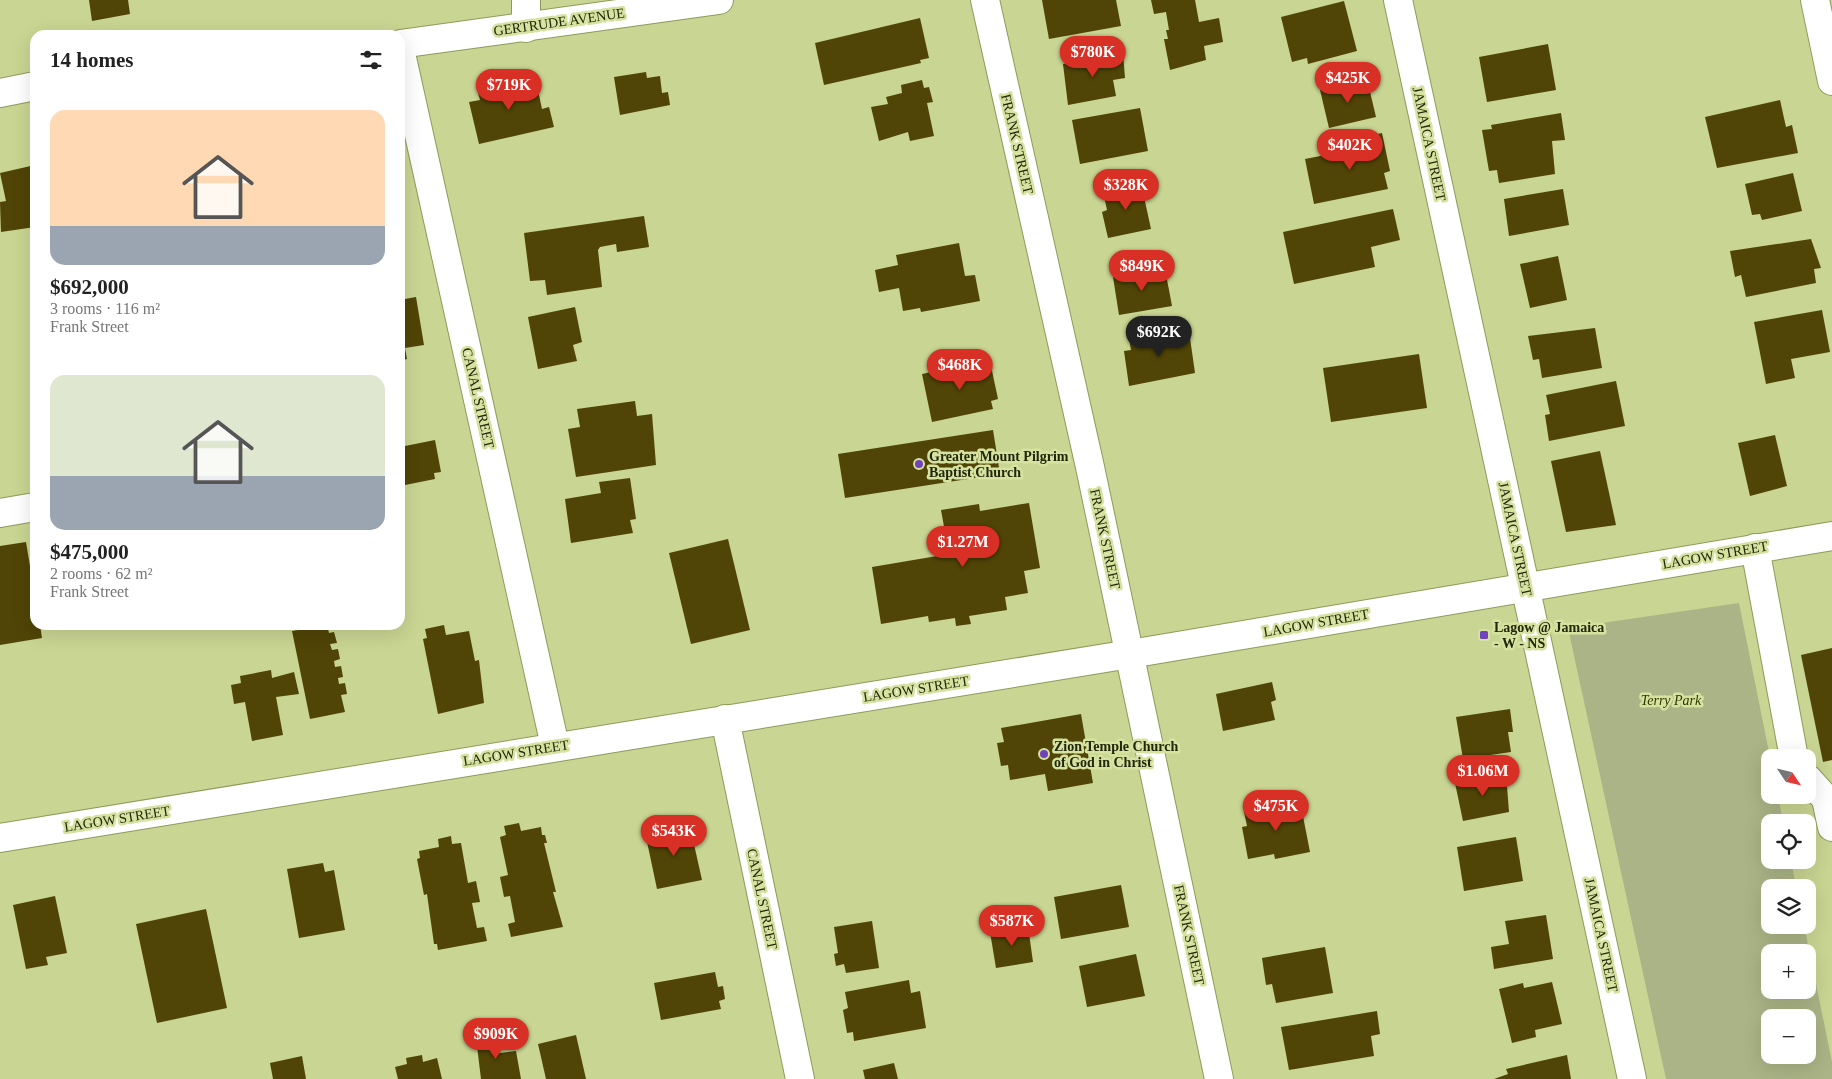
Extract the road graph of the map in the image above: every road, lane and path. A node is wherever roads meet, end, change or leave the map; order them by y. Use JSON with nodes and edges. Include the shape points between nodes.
{"nodes":[{"id":1,"x":526,"y":0,"type":"edge"},
{"id":2,"x":719,"y":0,"type":"edge"},
{"id":3,"x":985,"y":0,"type":"edge"},
{"id":4,"x":1398,"y":0,"type":"edge"},
{"id":5,"x":1815,"y":0,"type":"edge"},
{"id":6,"x":526,"y":28,"type":"junction"},
{"id":7,"x":405,"y":43,"type":"edge"},
{"id":8,"x":405,"y":71,"type":"edge"},
{"id":9,"x":1832,"y":81,"type":"edge"},
{"id":10,"x":30,"y":87,"type":"edge"},
{"id":11,"x":0,"y":92,"type":"edge"},
{"id":12,"x":30,"y":508,"type":"edge"},
{"id":13,"x":0,"y":513,"type":"edge"},
{"id":14,"x":1832,"y":536,"type":"edge"},
{"id":15,"x":1755,"y":548,"type":"junction"},
{"id":16,"x":1526,"y":588,"type":"junction"},
{"id":17,"x":1130,"y":654,"type":"junction"},
{"id":18,"x":725,"y":719,"type":"junction"},
{"id":19,"x":556,"y":746,"type":"junction"},
{"id":20,"x":1792,"y":749,"type":"edge"},
{"id":21,"x":1816,"y":787,"type":"edge"},
{"id":22,"x":1832,"y":827,"type":"edge"},
{"id":23,"x":0,"y":838,"type":"edge"},
{"id":24,"x":800,"y":1079,"type":"edge"},
{"id":25,"x":1219,"y":1079,"type":"edge"},
{"id":26,"x":1632,"y":1079,"type":"edge"}],
"edges":[{"from":1,"to":6,"type":"street"},
{"from":2,"to":6,"type":"street","name":"GERTRUDE AVENUE"},
{"from":3,"to":17,"type":"street","name":"FRANK STREET"},
{"from":4,"to":16,"type":"street","name":"JAMAICA STREET"},
{"from":5,"to":9,"type":"street"},
{"from":6,"to":7,"type":"street","name":"GERTRUDE AVENUE"},
{"from":8,"to":19,"type":"street","name":"CANAL STREET"},
{"from":10,"to":11,"type":"street"},
{"from":12,"to":13,"type":"street"},
{"from":14,"to":15,"type":"street","name":"LAGOW STREET"},
{"from":15,"to":16,"type":"street","name":"LAGOW STREET"},
{"from":15,"to":20,"type":"street"},
{"from":16,"to":17,"type":"street","name":"LAGOW STREET"},
{"from":16,"to":26,"type":"street","name":"JAMAICA STREET"},
{"from":17,"to":18,"type":"street","name":"LAGOW STREET"},
{"from":17,"to":25,"type":"street","name":"FRANK STREET"},
{"from":18,"to":19,"type":"street","name":"LAGOW STREET"},
{"from":18,"to":24,"type":"street","name":"CANAL STREET"},
{"from":19,"to":23,"type":"street","name":"LAGOW STREET"},
{"from":21,"to":22,"type":"street","via":[[1826,799]]}]}
